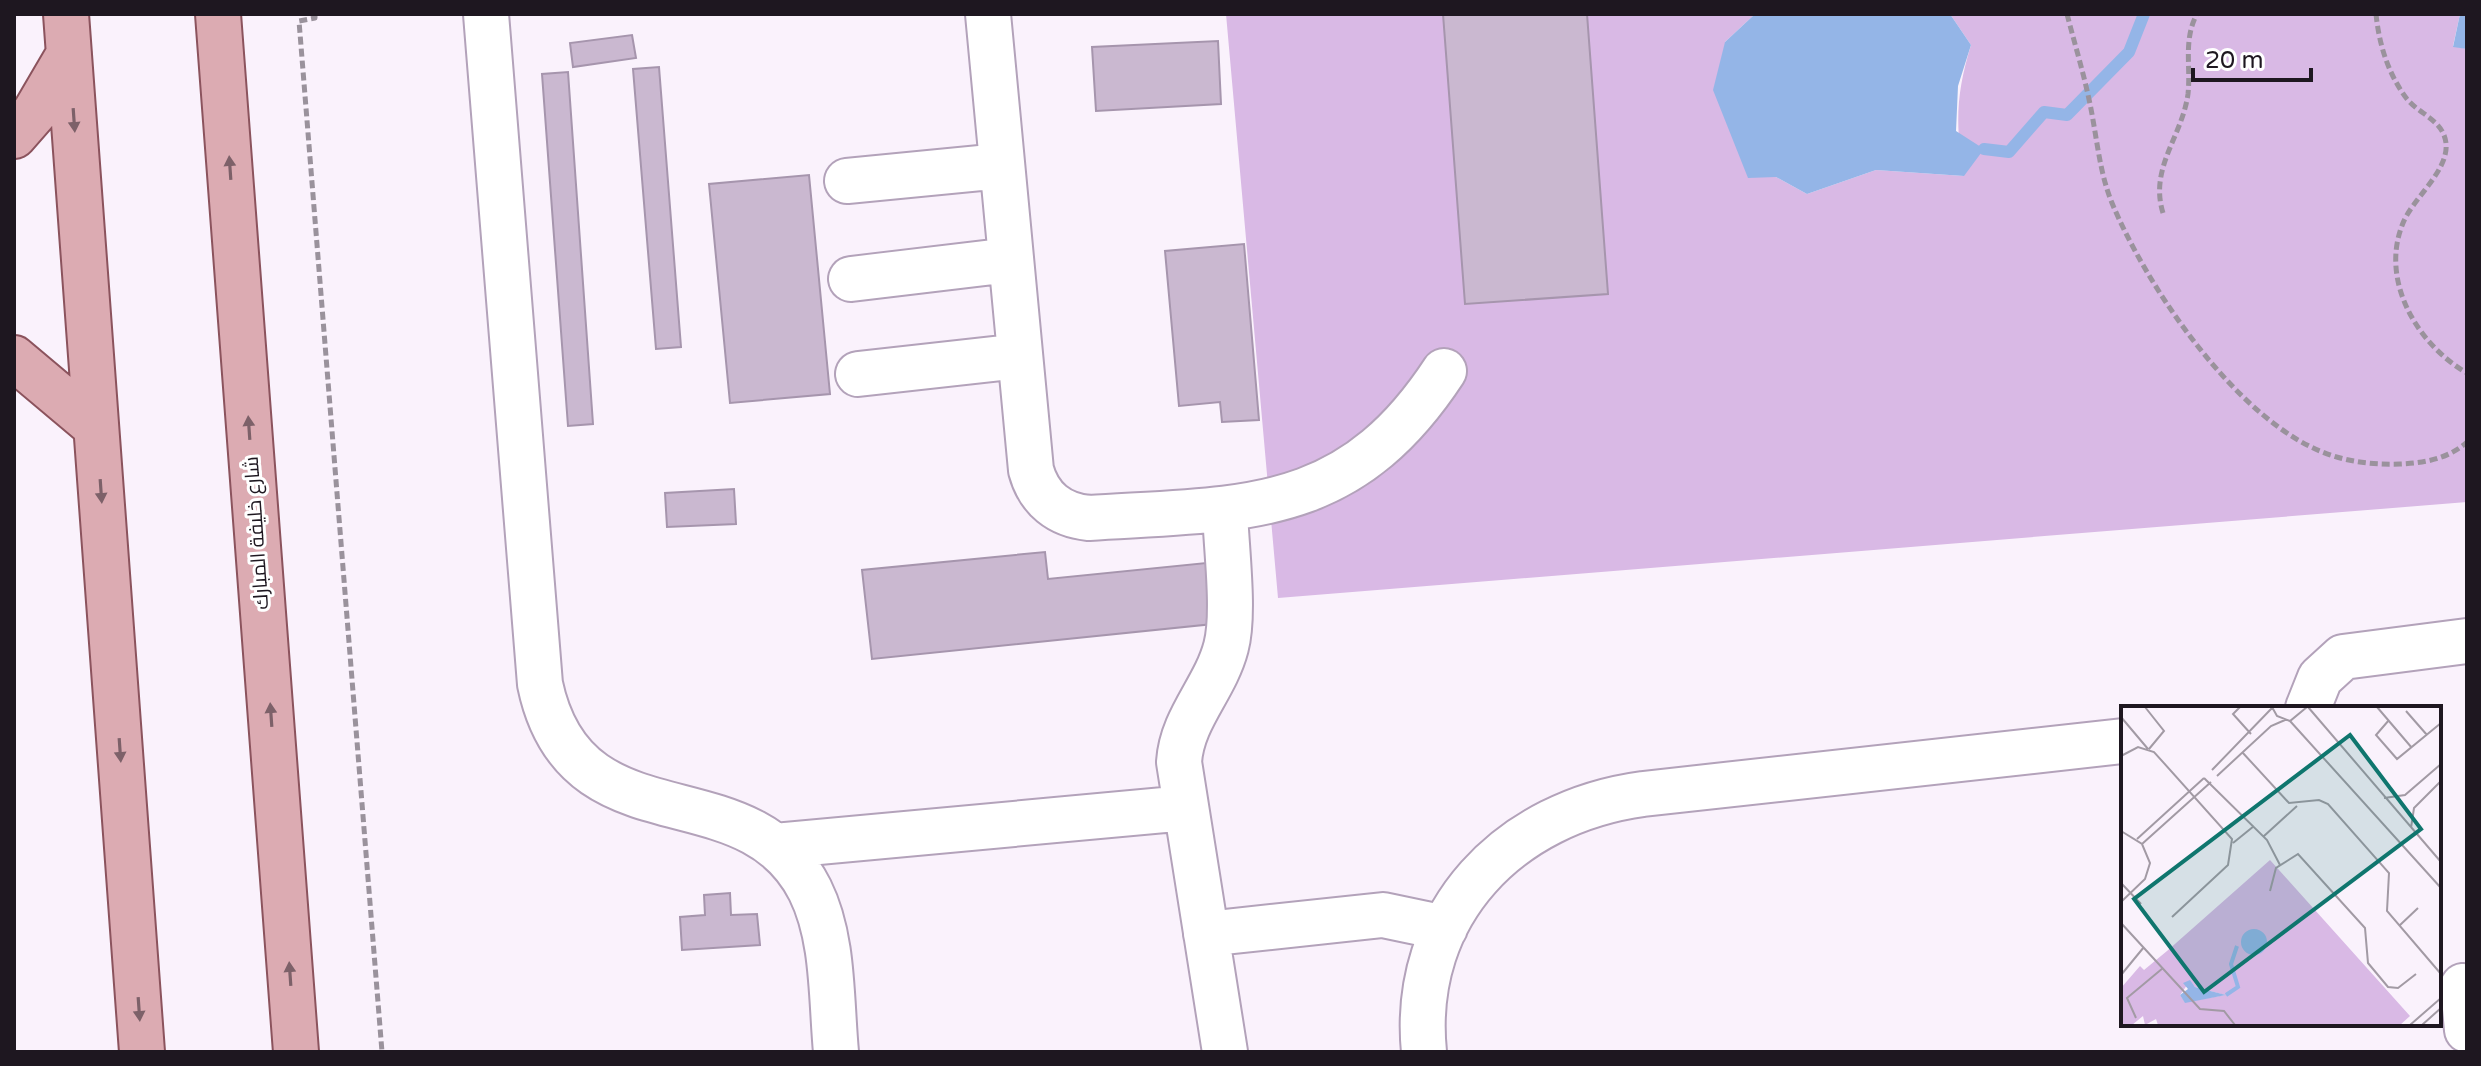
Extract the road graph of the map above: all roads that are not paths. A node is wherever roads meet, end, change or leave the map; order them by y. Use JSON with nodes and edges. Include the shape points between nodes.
{"nodes":[{"id":1,"x":218,"y":14,"type":"edge"},
{"id":2,"x":486,"y":14,"type":"edge"},
{"id":3,"x":988,"y":14,"type":"edge"},
{"id":4,"x":67,"y":34,"type":"edge"},
{"id":5,"x":14,"y":136,"type":"edge"},
{"id":6,"x":1001,"y":166,"type":"junction"},
{"id":7,"x":847,"y":181,"type":"dead end"},
{"id":8,"x":1010,"y":260,"type":"junction"},
{"id":9,"x":851,"y":279,"type":"dead end"},
{"id":10,"x":1020,"y":356,"type":"junction"},
{"id":11,"x":14,"y":358,"type":"edge"},
{"id":12,"x":1444,"y":371,"type":"dead end"},
{"id":13,"x":858,"y":374,"type":"dead end"},
{"id":14,"x":96,"y":427,"type":"junction"},
{"id":15,"x":1225,"y":510,"type":"junction"},
{"id":16,"x":2467,"y":641,"type":"edge"},
{"id":17,"x":2309,"y":706,"type":"edge"},
{"id":18,"x":2121,"y":741,"type":"edge"},
{"id":19,"x":1186,"y":808,"type":"junction"},
{"id":20,"x":775,"y":846,"type":"junction"},
{"id":21,"x":1445,"y":928,"type":"junction"},
{"id":22,"x":1206,"y":934,"type":"junction"},
{"id":23,"x":2456,"y":987,"type":"edge"},
{"id":24,"x":2467,"y":1030,"type":"edge"},
{"id":25,"x":142,"y":1052,"type":"edge"},
{"id":26,"x":296,"y":1052,"type":"edge"},
{"id":27,"x":836,"y":1052,"type":"edge"},
{"id":28,"x":1225,"y":1052,"type":"edge"},
{"id":29,"x":1424,"y":1052,"type":"edge"}],
"edges":[{"from":26,"to":1,"type":"main road","name":"شارع خليفة المبارك","one_way":true},
{"from":2,"to":20,"type":"lane","via":[[545,707],[567,748],[602,780],[645,799],[724,818]]},
{"from":3,"to":6,"type":"lane"},
{"from":4,"to":5,"type":"main road","via":[[35,112]]},
{"from":4,"to":14,"type":"main road","one_way":true},
{"from":6,"to":7,"type":"lane"},
{"from":6,"to":8,"type":"lane"},
{"from":8,"to":9,"type":"lane"},
{"from":8,"to":10,"type":"lane"},
{"from":10,"to":13,"type":"lane"},
{"from":10,"to":15,"type":"lane","via":[[1031,470],[1051,504],[1089,518]]},
{"from":11,"to":14,"type":"main road"},
{"from":12,"to":15,"type":"lane","via":[[1402,428],[1348,472],[1317,489]]},
{"from":14,"to":25,"type":"main road","one_way":true},
{"from":15,"to":19,"type":"lane","via":[[1227,644],[1216,678],[1180,745]]},
{"from":16,"to":17,"type":"lane","via":[[2343,657],[2320,678]]},
{"from":18,"to":21,"type":"lane","via":[[1607,798],[1541,824],[1511,844],[1463,896]]},
{"from":19,"to":20,"type":"lane"},
{"from":19,"to":22,"type":"lane"},
{"from":20,"to":27,"type":"lane","via":[[794,865],[820,911]]},
{"from":21,"to":22,"type":"lane","via":[[1383,915]]},
{"from":21,"to":29,"type":"lane","via":[[1425,996]]},
{"from":22,"to":28,"type":"lane"},
{"from":23,"to":24,"type":"lane"}]}
